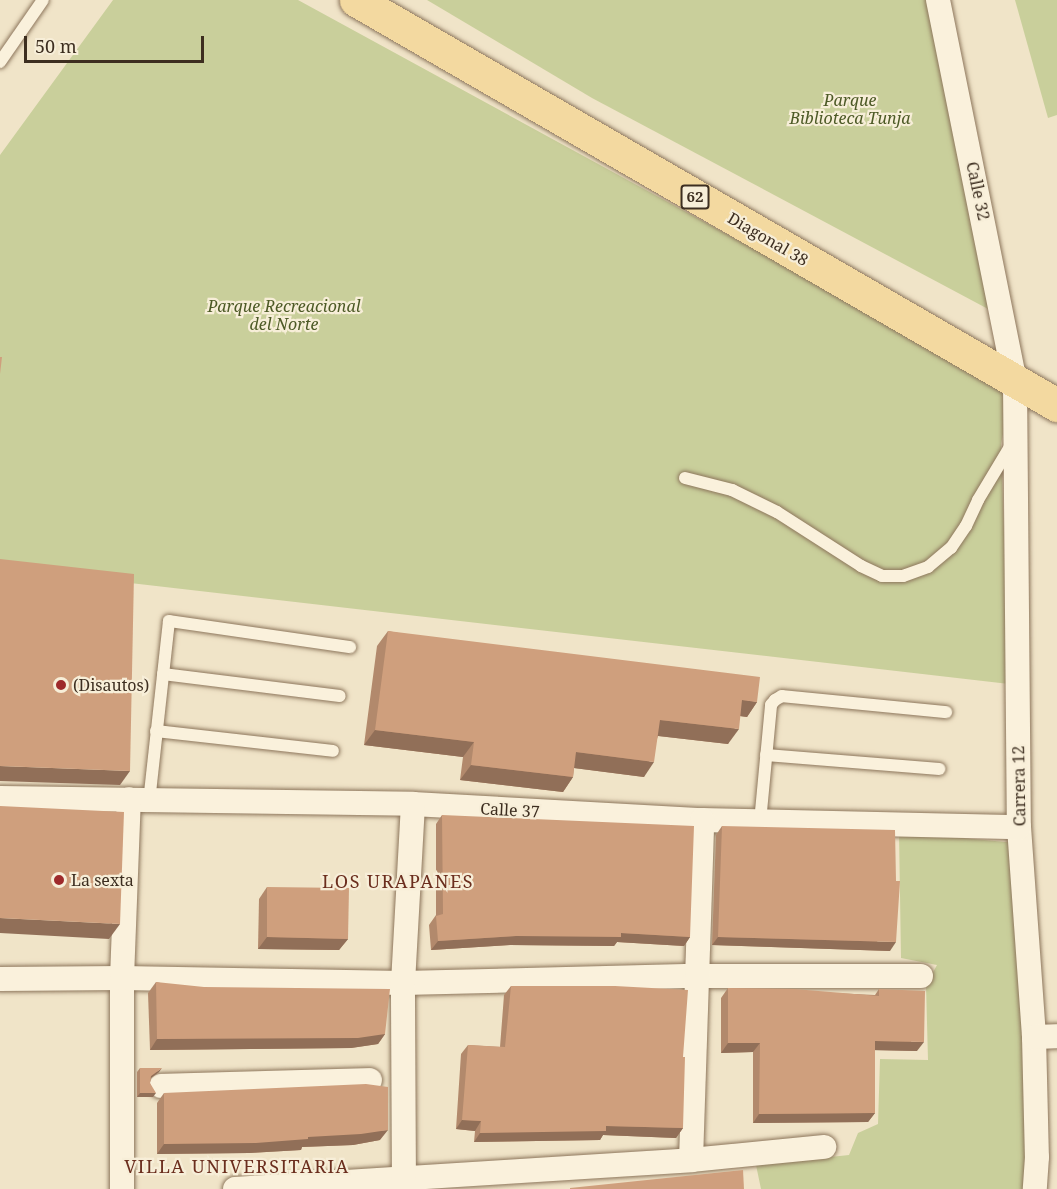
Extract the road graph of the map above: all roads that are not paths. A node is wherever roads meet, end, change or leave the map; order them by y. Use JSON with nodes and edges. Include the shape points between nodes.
{"nodes":[{"id":1,"x":43,"y":0,"type":"edge"},
{"id":2,"x":356,"y":0,"type":"edge"},
{"id":3,"x":938,"y":0,"type":"edge"},
{"id":4,"x":0,"y":62,"type":"edge"},
{"id":5,"x":1036,"y":393,"type":"edge"},
{"id":6,"x":1015,"y":439,"type":"junction"},
{"id":7,"x":685,"y":478,"type":"dead end"},
{"id":8,"x":350,"y":646,"type":"dead end"},
{"id":9,"x":164,"y":674,"type":"junction"},
{"id":10,"x":340,"y":696,"type":"dead end"},
{"id":11,"x":946,"y":712,"type":"dead end"},
{"id":12,"x":156,"y":731,"type":"junction"},
{"id":13,"x":333,"y":751,"type":"dead end"},
{"id":14,"x":766,"y":755,"type":"junction"},
{"id":15,"x":939,"y":769,"type":"dead end"},
{"id":16,"x":0,"y":798,"type":"edge"},
{"id":17,"x":139,"y":801,"type":"junction"},
{"id":18,"x":413,"y":804,"type":"junction"},
{"id":19,"x":702,"y":820,"type":"junction"},
{"id":20,"x":760,"y":822,"type":"junction"},
{"id":21,"x":1019,"y":827,"type":"junction"},
{"id":22,"x":695,"y":976,"type":"junction"},
{"id":23,"x":921,"y":976,"type":"dead end"},
{"id":24,"x":122,"y":978,"type":"junction"},
{"id":25,"x":0,"y":979,"type":"edge"},
{"id":26,"x":403,"y":983,"type":"junction"},
{"id":27,"x":1045,"y":1037,"type":"edge"},
{"id":28,"x":370,"y":1080,"type":"dead end"},
{"id":29,"x":161,"y":1086,"type":"dead end"},
{"id":30,"x":824,"y":1147,"type":"dead end"},
{"id":31,"x":691,"y":1160,"type":"junction"},
{"id":32,"x":404,"y":1183,"type":"edge"},
{"id":33,"x":249,"y":1188,"type":"edge"},
{"id":34,"x":122,"y":1189,"type":"edge"},
{"id":35,"x":1035,"y":1189,"type":"edge"}],
"edges":[{"from":1,"to":4,"type":"lane"},
{"from":2,"to":5,"type":"main road","name":"Diagonal 38","number":"62"},
{"from":3,"to":5,"type":"street","name":"Calle 32"},
{"from":5,"to":6,"type":"street","name":"Carrera 12"},
{"from":6,"to":7,"type":"lane","via":[[951,548],[928,567],[903,576],[882,576],[777,512],[732,490]]},
{"from":6,"to":21,"type":"street","name":"Carrera 12"},
{"from":8,"to":9,"type":"lane","via":[[170,621]]},
{"from":9,"to":10,"type":"lane"},
{"from":9,"to":12,"type":"lane"},
{"from":11,"to":14,"type":"lane","via":[[782,696],[771,705]]},
{"from":12,"to":13,"type":"lane"},
{"from":12,"to":17,"type":"lane"},
{"from":14,"to":15,"type":"lane"},
{"from":14,"to":20,"type":"lane"},
{"from":16,"to":17,"type":"street","name":"Calle 37"},
{"from":17,"to":18,"type":"street","name":"Calle 37"},
{"from":17,"to":24,"type":"street"},
{"from":18,"to":19,"type":"street","name":"Calle 37"},
{"from":18,"to":26,"type":"street"},
{"from":19,"to":20,"type":"street","name":"Calle 37"},
{"from":19,"to":22,"type":"street"},
{"from":20,"to":21,"type":"street","name":"Calle 37"},
{"from":21,"to":27,"type":"street","name":"Carrera 12"},
{"from":22,"to":23,"type":"street"},
{"from":22,"to":26,"type":"street"},
{"from":22,"to":31,"type":"street"},
{"from":24,"to":25,"type":"street"},
{"from":24,"to":26,"type":"street"},
{"from":24,"to":34,"type":"street","via":[[130,1087]]},
{"from":26,"to":32,"type":"street"},
{"from":27,"to":35,"type":"street","name":"Carrera 12"},
{"from":28,"to":29,"type":"street"},
{"from":30,"to":31,"type":"street"},
{"from":31,"to":32,"type":"street"},
{"from":32,"to":33,"type":"street"}]}
